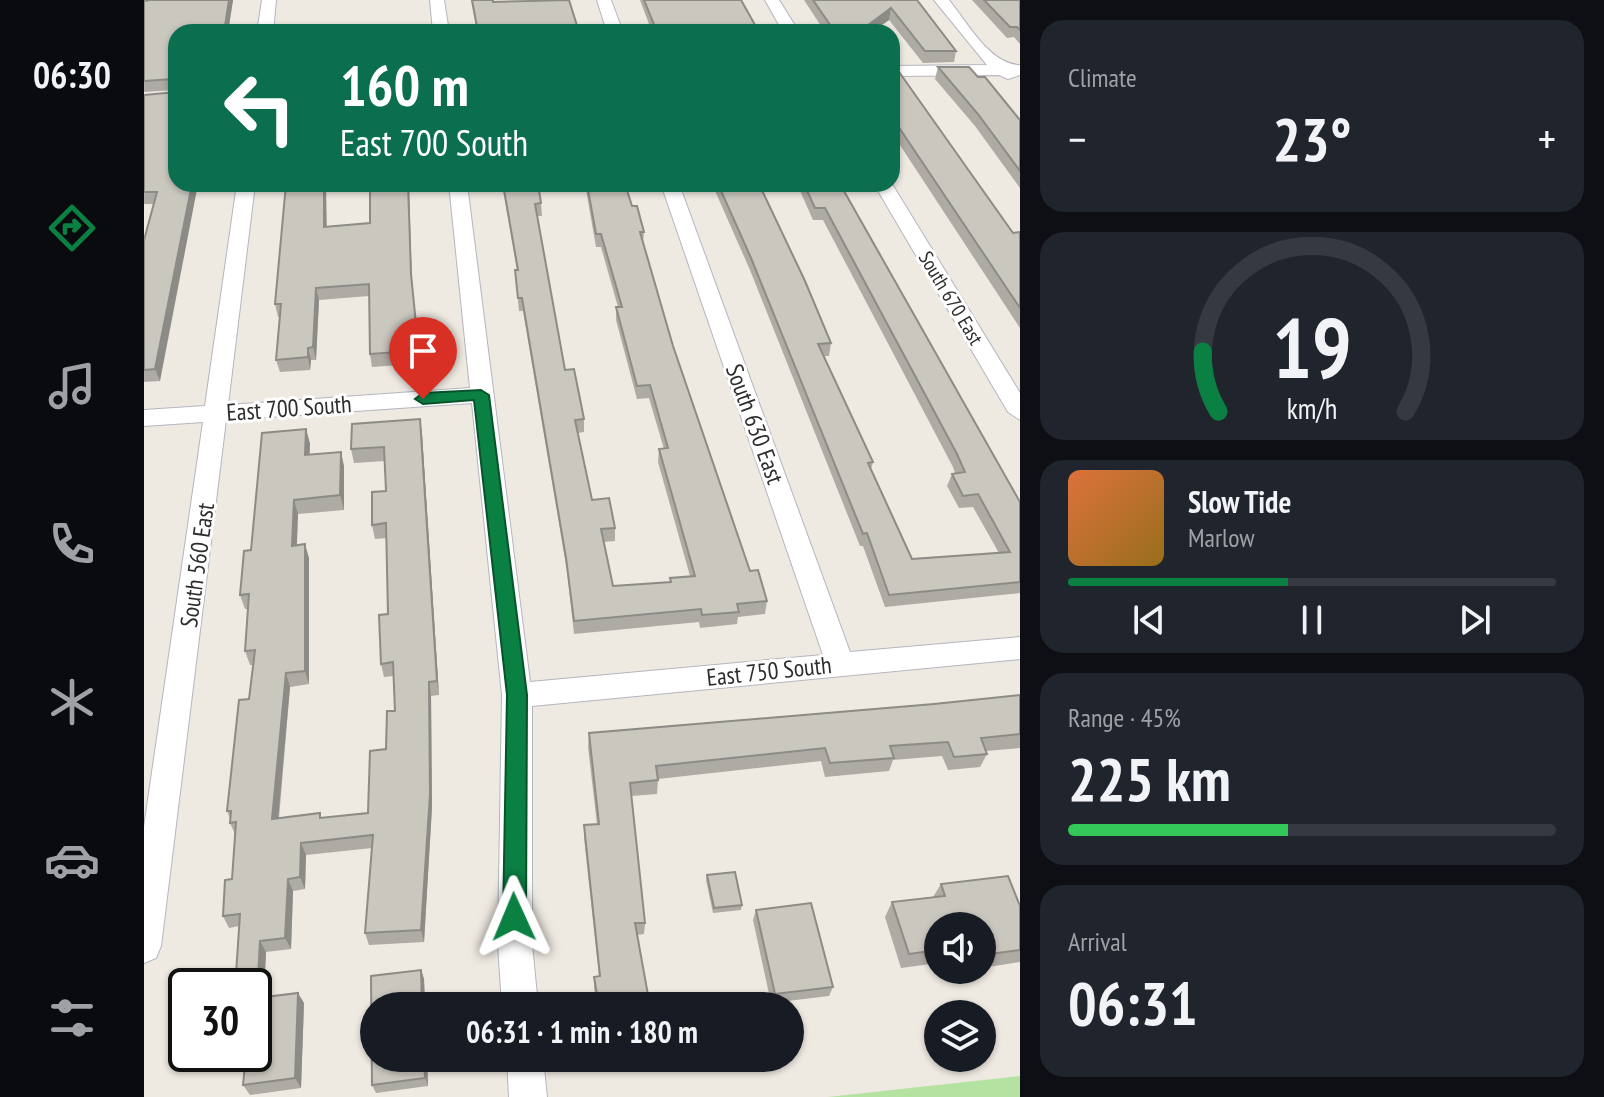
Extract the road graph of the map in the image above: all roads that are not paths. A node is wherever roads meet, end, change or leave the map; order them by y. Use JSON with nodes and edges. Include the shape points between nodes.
{"nodes":[{"id":1,"x":269,"y":0,"type":"edge"},
{"id":2,"x":437,"y":0,"type":"edge"},
{"id":3,"x":604,"y":0,"type":"edge"},
{"id":4,"x":772,"y":0,"type":"edge"},
{"id":5,"x":941,"y":0,"type":"edge"},
{"id":6,"x":266,"y":24,"type":"edge"},
{"id":7,"x":440,"y":24,"type":"edge"},
{"id":8,"x":612,"y":24,"type":"edge"},
{"id":9,"x":786,"y":24,"type":"edge"},
{"id":10,"x":1012,"y":70,"type":"edge"},
{"id":11,"x":900,"y":71,"type":"edge"},
{"id":12,"x":1020,"y":88,"type":"edge"},
{"id":13,"x":245,"y":192,"type":"edge"},
{"id":14,"x":459,"y":192,"type":"edge"},
{"id":15,"x":673,"y":192,"type":"edge"},
{"id":16,"x":888,"y":192,"type":"edge"},
{"id":17,"x":481,"y":395,"type":"junction"},
{"id":18,"x":1020,"y":412,"type":"edge"},
{"id":19,"x":218,"y":413,"type":"junction"},
{"id":20,"x":144,"y":418,"type":"edge"},
{"id":21,"x":1020,"y":648,"type":"edge"},
{"id":22,"x":840,"y":664,"type":"junction"},
{"id":23,"x":517,"y":695,"type":"junction"},
{"id":24,"x":144,"y":946,"type":"edge"},
{"id":25,"x":519,"y":992,"type":"edge"},
{"id":26,"x":526,"y":1072,"type":"edge"},
{"id":27,"x":528,"y":1097,"type":"edge"}],
"edges":[{"from":1,"to":6,"type":"street"},
{"from":2,"to":7,"type":"street"},
{"from":3,"to":8,"type":"street"},
{"from":4,"to":9,"type":"street"},
{"from":5,"to":10,"type":"street","via":[[991,61]]},
{"from":10,"to":11,"type":"street"},
{"from":10,"to":12,"type":"street"},
{"from":13,"to":19,"type":"street","name":"South 560 East"},
{"from":14,"to":17,"type":"street"},
{"from":15,"to":22,"type":"street","name":"South 630 East"},
{"from":16,"to":18,"type":"street","name":"South 670 East"},
{"from":17,"to":19,"type":"street","name":"East 700 South"},
{"from":17,"to":23,"type":"street"},
{"from":19,"to":20,"type":"street","name":"East 700 South"},
{"from":19,"to":24,"type":"street","name":"South 560 East"},
{"from":21,"to":22,"type":"street","name":"East 750 South"},
{"from":22,"to":23,"type":"street","name":"East 750 South"},
{"from":23,"to":25,"type":"street","via":[[514,928]]},
{"from":26,"to":27,"type":"street"}]}
